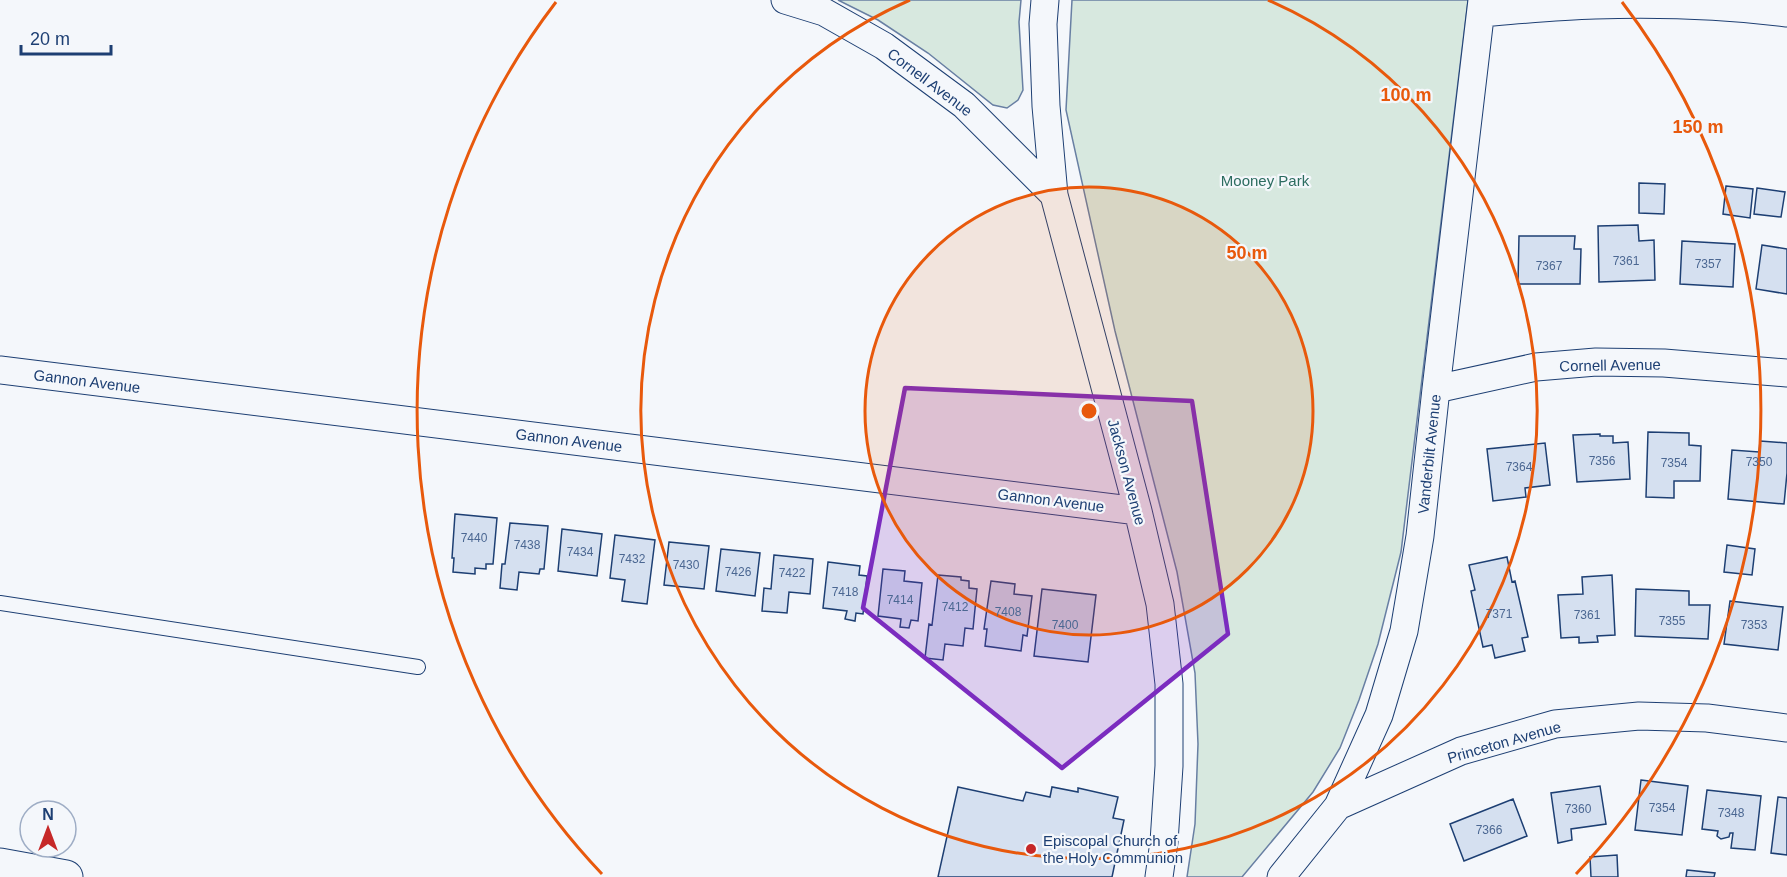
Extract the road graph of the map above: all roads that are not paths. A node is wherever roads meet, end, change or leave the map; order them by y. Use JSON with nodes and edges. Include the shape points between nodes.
{"nodes":[{"id":1,"x":785,"y":0,"type":"edge"},
{"id":2,"x":1045,"y":0,"type":"edge"},
{"id":3,"x":1482,"y":7,"type":"edge"},
{"id":4,"x":1787,"y":13,"type":"edge"},
{"id":5,"x":1054,"y":195,"type":"junction"},
{"id":6,"x":0,"y":370,"type":"edge"},
{"id":7,"x":1787,"y":373,"type":"edge"},
{"id":8,"x":1436,"y":389,"type":"junction"},
{"id":9,"x":1138,"y":511,"type":"junction"},
{"id":10,"x":0,"y":603,"type":"edge"},
{"id":11,"x":418,"y":667,"type":"dead end"},
{"id":12,"x":1787,"y":728,"type":"edge"},
{"id":13,"x":1338,"y":806,"type":"junction"},
{"id":14,"x":0,"y":865,"type":"edge"},
{"id":15,"x":66,"y":877,"type":"edge"},
{"id":16,"x":1159,"y":877,"type":"edge"},
{"id":17,"x":1281,"y":877,"type":"edge"}],
"edges":[{"from":1,"to":5,"type":"street","name":"Cornell Avenue","via":[[824,12],[884,46],[964,105]]},
{"from":2,"to":5,"type":"street","name":"Jackson Avenue","via":[[1046,106]]},
{"from":3,"to":4,"type":"street","via":[[1680,5]]},
{"from":3,"to":8,"type":"street","name":"Vanderbilt Avenue"},
{"from":5,"to":9,"type":"street","name":"Jackson Avenue"},
{"from":6,"to":9,"type":"street","name":"Gannon Avenue"},
{"from":7,"to":8,"type":"street","name":"Cornell Avenue","via":[[1664,363],[1596,363],[1536,368]]},
{"from":8,"to":13,"type":"street","name":"Vanderbilt Avenue","via":[[1420,536],[1404,631],[1379,715]]},
{"from":9,"to":16,"type":"street","name":"Jackson Avenue","via":[[1160,604],[1169,684],[1169,766]]},
{"from":10,"to":11,"type":"lane"},
{"from":12,"to":13,"type":"street","name":"Princeton Avenue","via":[[1707,718],[1639,716],[1555,724],[1461,751]]},
{"from":13,"to":17,"type":"street","name":"Vanderbilt Avenue"},
{"from":14,"to":15,"type":"main road"}]}
